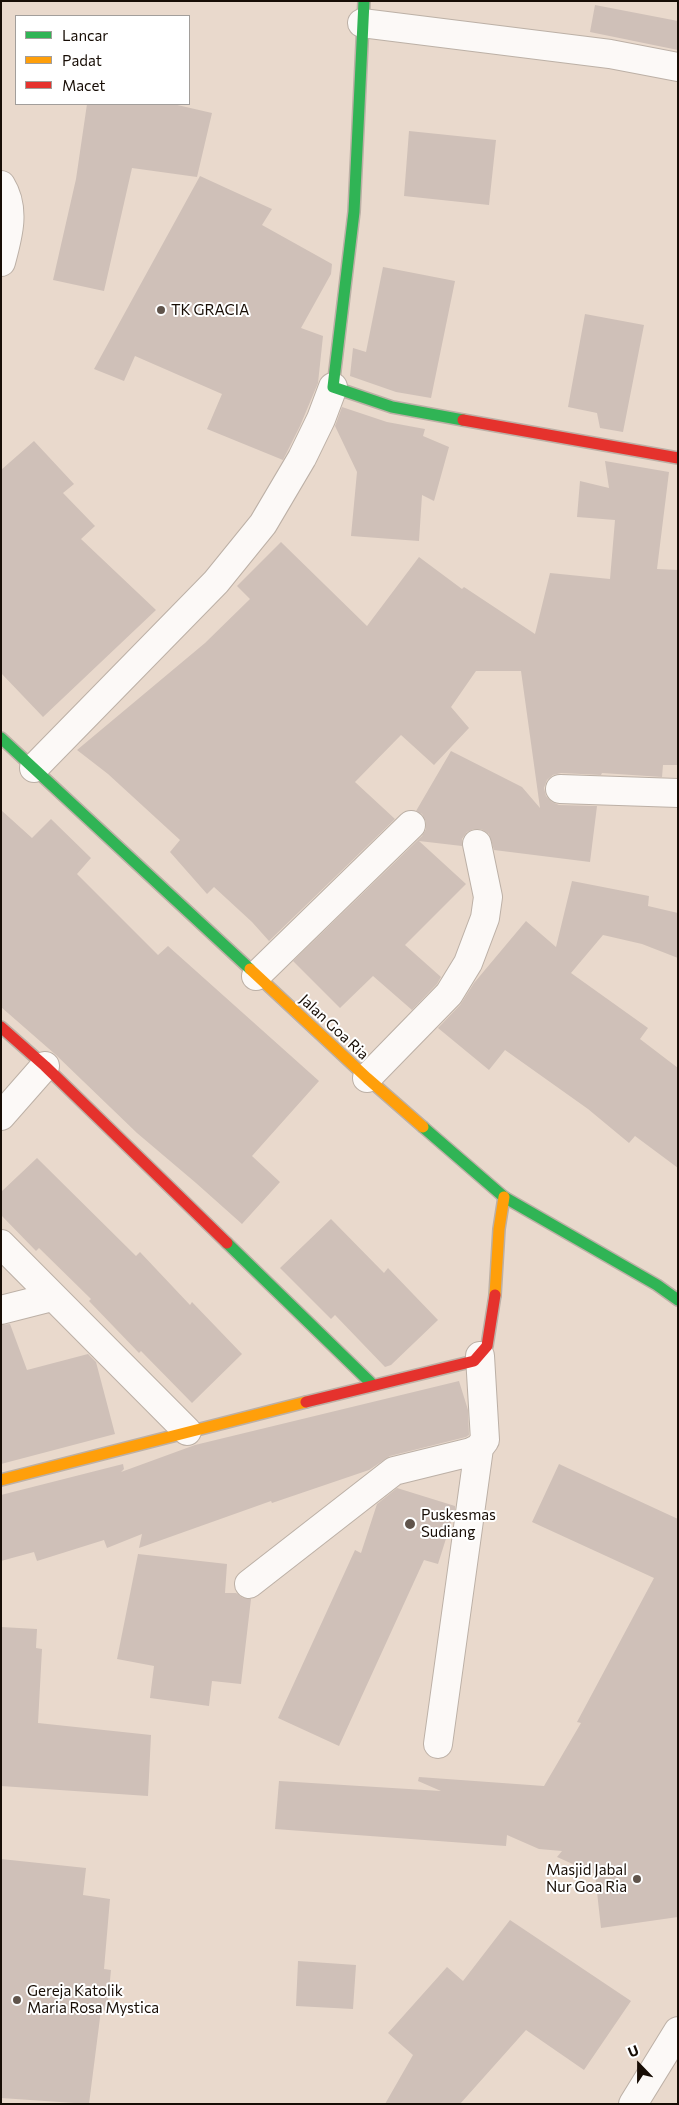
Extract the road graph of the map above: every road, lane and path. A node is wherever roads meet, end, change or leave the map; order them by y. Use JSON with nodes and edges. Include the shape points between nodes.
{"nodes":[{"id":1,"x":363,"y":12,"type":"edge"},
{"id":2,"x":678,"y":67,"type":"edge"},
{"id":3,"x":1,"y":184,"type":"edge"},
{"id":4,"x":1,"y":262,"type":"edge"},
{"id":5,"x":333,"y":388,"type":"junction"},
{"id":6,"x":678,"y":458,"type":"edge"},
{"id":7,"x":1,"y":738,"type":"edge"},
{"id":8,"x":34,"y":768,"type":"junction"},
{"id":9,"x":560,"y":789,"type":"dead end"},
{"id":10,"x":678,"y":793,"type":"edge"},
{"id":11,"x":411,"y":825,"type":"dead end"},
{"id":12,"x":476,"y":844,"type":"dead end"},
{"id":13,"x":256,"y":976,"type":"junction"},
{"id":14,"x":1,"y":1027,"type":"edge"},
{"id":15,"x":45,"y":1066,"type":"junction"},
{"id":16,"x":368,"y":1078,"type":"junction"},
{"id":17,"x":1,"y":1116,"type":"edge"},
{"id":18,"x":504,"y":1197,"type":"junction"},
{"id":19,"x":1,"y":1244,"type":"edge"},
{"id":20,"x":52,"y":1297,"type":"junction"},
{"id":21,"x":678,"y":1300,"type":"edge"},
{"id":22,"x":1,"y":1310,"type":"edge"},
{"id":23,"x":480,"y":1356,"type":"junction"},
{"id":24,"x":373,"y":1386,"type":"junction"},
{"id":25,"x":187,"y":1431,"type":"junction"},
{"id":26,"x":479,"y":1448,"type":"junction"},
{"id":27,"x":1,"y":1480,"type":"edge"},
{"id":28,"x":249,"y":1584,"type":"dead end"},
{"id":29,"x":438,"y":1744,"type":"dead end"},
{"id":30,"x":678,"y":2031,"type":"edge"},
{"id":31,"x":633,"y":2104,"type":"edge"}],
"edges":[{"from":1,"to":2,"type":"street"},
{"from":1,"to":5,"type":"street","via":[[354,212]]},
{"from":3,"to":4,"type":"street","via":[[7,194],[10,212]]},
{"from":5,"to":6,"type":"street","via":[[392,407]]},
{"from":5,"to":8,"type":"street","via":[[302,458],[263,524],[216,582]]},
{"from":7,"to":8,"type":"street","name":"Jalan Goa Ria"},
{"from":8,"to":13,"type":"street","name":"Jalan Goa Ria"},
{"from":9,"to":10,"type":"street"},
{"from":11,"to":13,"type":"street"},
{"from":12,"to":16,"type":"street","via":[[488,897],[485,918],[468,962],[449,994]]},
{"from":13,"to":16,"type":"street","name":"Jalan Goa Ria"},
{"from":14,"to":15,"type":"street"},
{"from":15,"to":17,"type":"street"},
{"from":15,"to":24,"type":"street"},
{"from":16,"to":18,"type":"street","name":"Jalan Goa Ria"},
{"from":18,"to":21,"type":"street","name":"Jalan Goa Ria"},
{"from":18,"to":23,"type":"street","via":[[494,1310],[487,1346]]},
{"from":19,"to":20,"type":"street"},
{"from":20,"to":22,"type":"street"},
{"from":20,"to":25,"type":"street"},
{"from":23,"to":24,"type":"street","via":[[474,1361]]},
{"from":23,"to":26,"type":"street","via":[[485,1440]]},
{"from":24,"to":25,"type":"street"},
{"from":25,"to":27,"type":"street"},
{"from":26,"to":28,"type":"street","via":[[394,1471]]},
{"from":26,"to":29,"type":"street"},
{"from":30,"to":31,"type":"street"}]}
